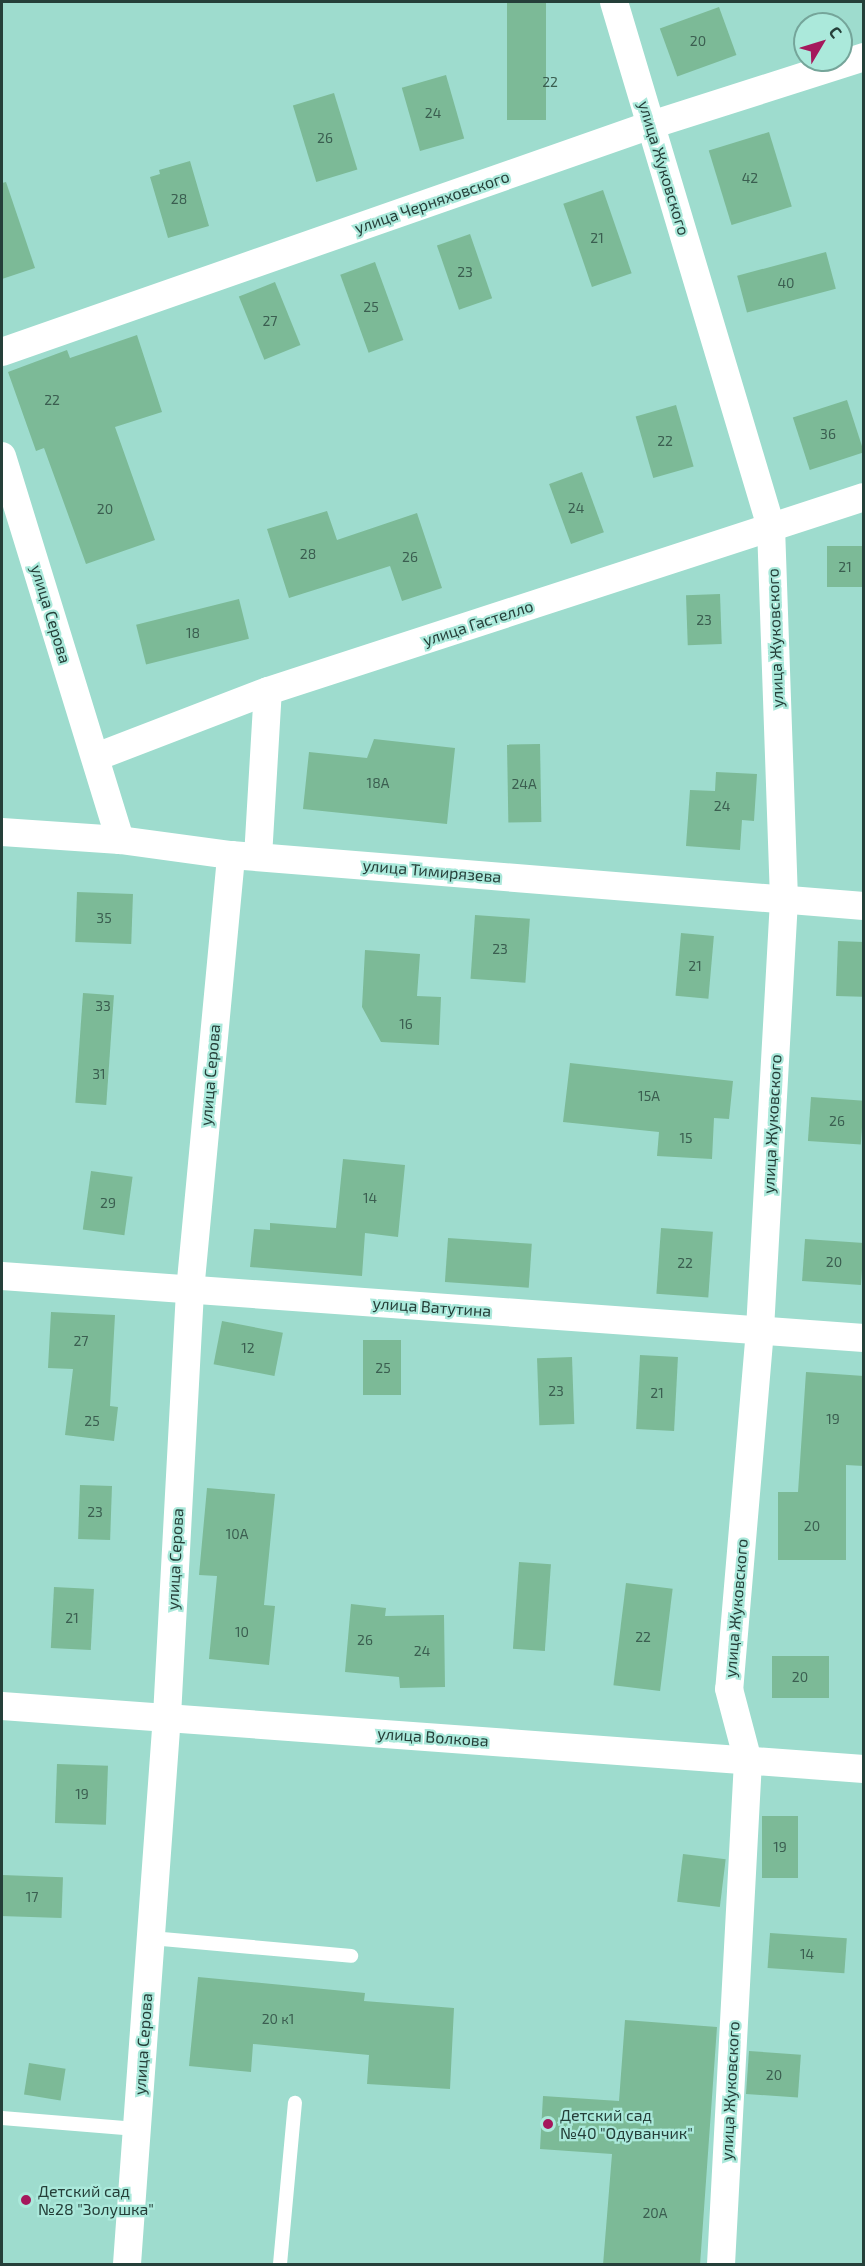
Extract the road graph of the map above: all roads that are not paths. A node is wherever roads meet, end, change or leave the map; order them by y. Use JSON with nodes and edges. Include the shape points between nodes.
{"nodes":[{"id":1,"x":614,"y":2,"type":"edge"},
{"id":2,"x":864,"y":57,"type":"edge"},
{"id":3,"x":651,"y":125,"type":"junction"},
{"id":4,"x":2,"y":352,"type":"edge"},
{"id":5,"x":2,"y":456,"type":"edge"},
{"id":6,"x":864,"y":497,"type":"edge"},
{"id":7,"x":771,"y":526,"type":"junction"},
{"id":8,"x":268,"y":691,"type":"junction"},
{"id":9,"x":96,"y":757,"type":"junction"},
{"id":10,"x":2,"y":832,"type":"edge"},
{"id":11,"x":120,"y":840,"type":"junction"},
{"id":12,"x":245,"y":856,"type":"junction"},
{"id":13,"x":784,"y":900,"type":"junction"},
{"id":14,"x":864,"y":906,"type":"edge"},
{"id":15,"x":2,"y":1276,"type":"edge"},
{"id":16,"x":190,"y":1291,"type":"junction"},
{"id":17,"x":760,"y":1330,"type":"junction"},
{"id":18,"x":864,"y":1338,"type":"edge"},
{"id":19,"x":2,"y":1706,"type":"edge"},
{"id":20,"x":167,"y":1716,"type":"junction"},
{"id":21,"x":748,"y":1761,"type":"junction"},
{"id":22,"x":864,"y":1769,"type":"edge"},
{"id":23,"x":151,"y":1938,"type":"junction"},
{"id":24,"x":351,"y":1956,"type":"dead end"},
{"id":25,"x":295,"y":2103,"type":"dead end"},
{"id":26,"x":2,"y":2118,"type":"edge"},
{"id":27,"x":137,"y":2129,"type":"junction"},
{"id":28,"x":127,"y":2265,"type":"edge"},
{"id":29,"x":280,"y":2265,"type":"edge"},
{"id":30,"x":721,"y":2265,"type":"edge"}],
"edges":[{"from":1,"to":3,"type":"street","name":"улица Жуковского"},
{"from":2,"to":3,"type":"street","name":"улица Черняховского"},
{"from":3,"to":4,"type":"street","name":"улица Черняховского"},
{"from":3,"to":7,"type":"street","name":"улица Жуковского"},
{"from":5,"to":9,"type":"street","name":"улица Серова"},
{"from":6,"to":7,"type":"street","name":"улица Гастелло"},
{"from":7,"to":8,"type":"street","name":"улица Гастелло"},
{"from":7,"to":13,"type":"street","name":"улица Жуковского"},
{"from":8,"to":9,"type":"street","name":"улица Гастелло"},
{"from":8,"to":12,"type":"street","name":"улица Серова"},
{"from":9,"to":11,"type":"street","name":"улица Серова"},
{"from":10,"to":11,"type":"street","name":"улица Тимирязева"},
{"from":11,"to":12,"type":"street","name":"улица Тимирязева"},
{"from":12,"to":13,"type":"street","name":"улица Тимирязева"},
{"from":12,"to":16,"type":"street","name":"улица Серова"},
{"from":13,"to":14,"type":"street","name":"улица Тимирязева"},
{"from":13,"to":17,"type":"street","name":"улица Жуковского"},
{"from":15,"to":16,"type":"street","name":"улица Ватутина"},
{"from":16,"to":17,"type":"street","name":"улица Ватутина"},
{"from":16,"to":20,"type":"street","name":"улица Серова"},
{"from":17,"to":18,"type":"street","name":"улица Ватутина"},
{"from":17,"to":21,"type":"street","name":"улица Жуковского","via":[[729,1689]]},
{"from":19,"to":20,"type":"street","name":"улица Волкова"},
{"from":20,"to":21,"type":"street","name":"улица Волкова"},
{"from":20,"to":23,"type":"street","name":"улица Серова"},
{"from":21,"to":22,"type":"street","name":"улица Волкова"},
{"from":21,"to":30,"type":"street","name":"улица Жуковского"},
{"from":23,"to":24,"type":"lane"},
{"from":23,"to":27,"type":"street","name":"улица Серова"},
{"from":25,"to":29,"type":"lane"},
{"from":26,"to":27,"type":"lane"},
{"from":27,"to":28,"type":"street","name":"улица Серова"}]}
